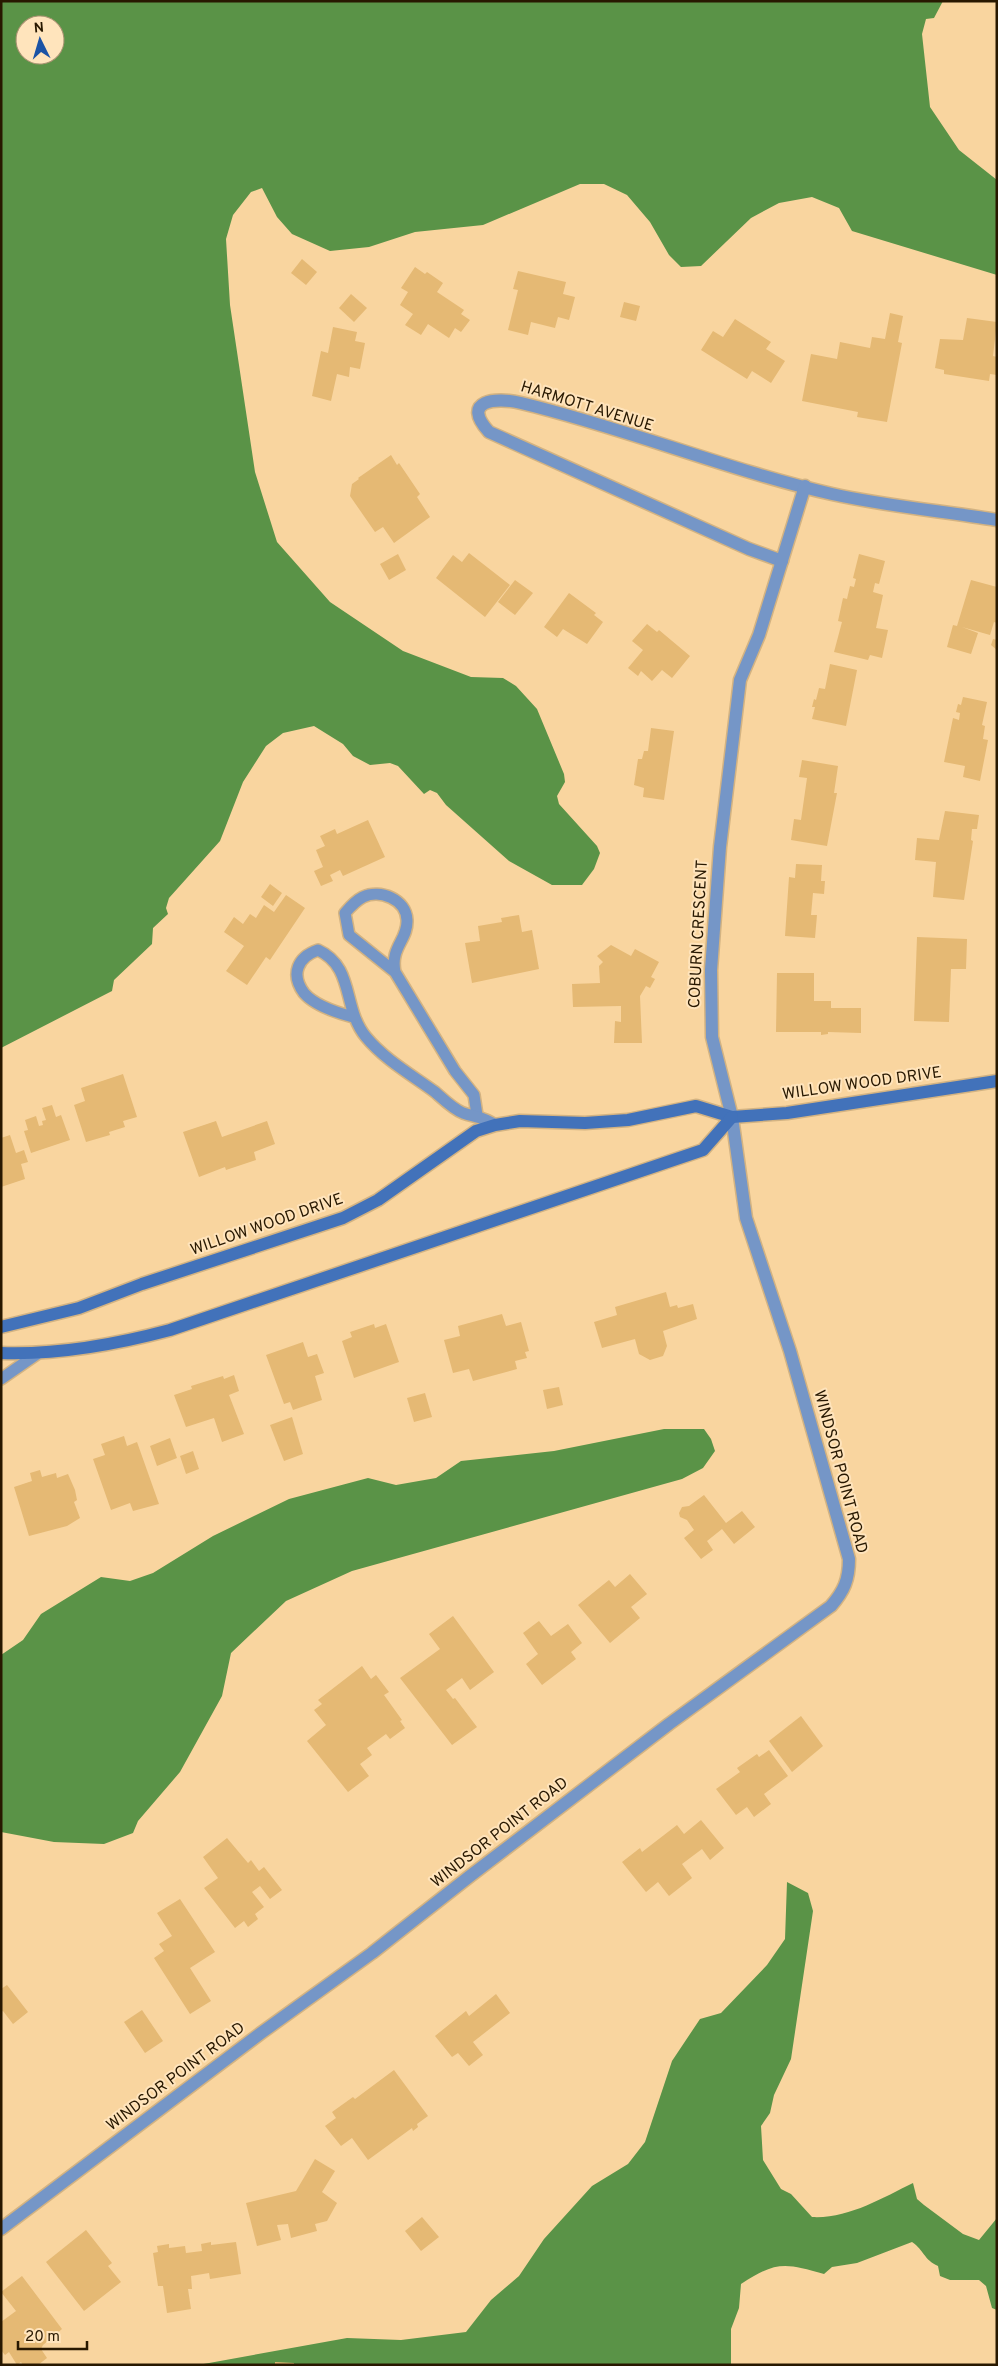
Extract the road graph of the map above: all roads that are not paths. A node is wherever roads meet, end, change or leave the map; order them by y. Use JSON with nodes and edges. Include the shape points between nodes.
{"nodes":[{"id":1,"x":805,"y":486,"type":"junction"},
{"id":2,"x":997,"y":520,"type":"edge"},
{"id":3,"x":782,"y":561,"type":"junction"},
{"id":4,"x":395,"y":972,"type":"junction"},
{"id":5,"x":353,"y":1017,"type":"junction"},
{"id":6,"x":997,"y":1081,"type":"edge"},
{"id":7,"x":477,"y":1115,"type":"junction"},
{"id":8,"x":732,"y":1117,"type":"junction"},
{"id":9,"x":495,"y":1125,"type":"junction"},
{"id":10,"x":1,"y":1327,"type":"edge"},
{"id":11,"x":1,"y":1353,"type":"edge"},
{"id":12,"x":37,"y":1354,"type":"junction"},
{"id":13,"x":1,"y":1379,"type":"edge"},
{"id":14,"x":800,"y":1383,"type":"joint"},
{"id":15,"x":1,"y":2230,"type":"edge"}],
"edges":[{"from":1,"to":2,"type":"street","name":"HARMOTT AVENUE","via":[[833,494]]},
{"from":1,"to":3,"type":"street","name":"COBURN CRESCENT"},
{"from":1,"to":3,"type":"street","name":"HARMOTT AVENUE","via":[[504,399],[487,401],[481,406],[482,425],[489,432]]},
{"from":3,"to":8,"type":"street","name":"COBURN CRESCENT","via":[[759,635],[740,680],[720,847],[711,970],[712,1037]]},
{"from":4,"to":4,"type":"lane","via":[[396,949],[406,931],[407,918],[402,904],[377,894],[363,897],[345,913],[349,935]]},
{"from":4,"to":7,"type":"lane","via":[[474,1095]]},
{"from":5,"to":5,"type":"lane","via":[[346,980],[337,963],[318,950],[308,954],[300,962],[296,976],[305,993],[333,1012]]},
{"from":5,"to":7,"type":"lane","via":[[366,1037],[388,1059],[462,1113]]},
{"from":6,"to":8,"type":"street","name":"WILLOW WOOD DRIVE","via":[[787,1113]]},
{"from":7,"to":9,"type":"lane"},
{"from":8,"to":9,"type":"street","name":"WILLOW WOOD DRIVE","via":[[696,1106],[628,1120],[585,1123],[520,1121]]},
{"from":8,"to":12,"type":"street","via":[[703,1150],[170,1330],[90,1348]]},
{"from":8,"to":14,"type":"street","name":"COBURN CRESCENT","via":[[746,1218]]},
{"from":9,"to":10,"type":"street","name":"WILLOW WOOD DRIVE","via":[[476,1131],[378,1200],[343,1218],[79,1308]]},
{"from":11,"to":12,"type":"street"},
{"from":12,"to":13,"type":"lane"},
{"from":14,"to":15,"type":"street","name":"WINDSOR POINT ROAD","via":[[849,1560],[849,1576],[844,1591],[831,1606]]}]}
